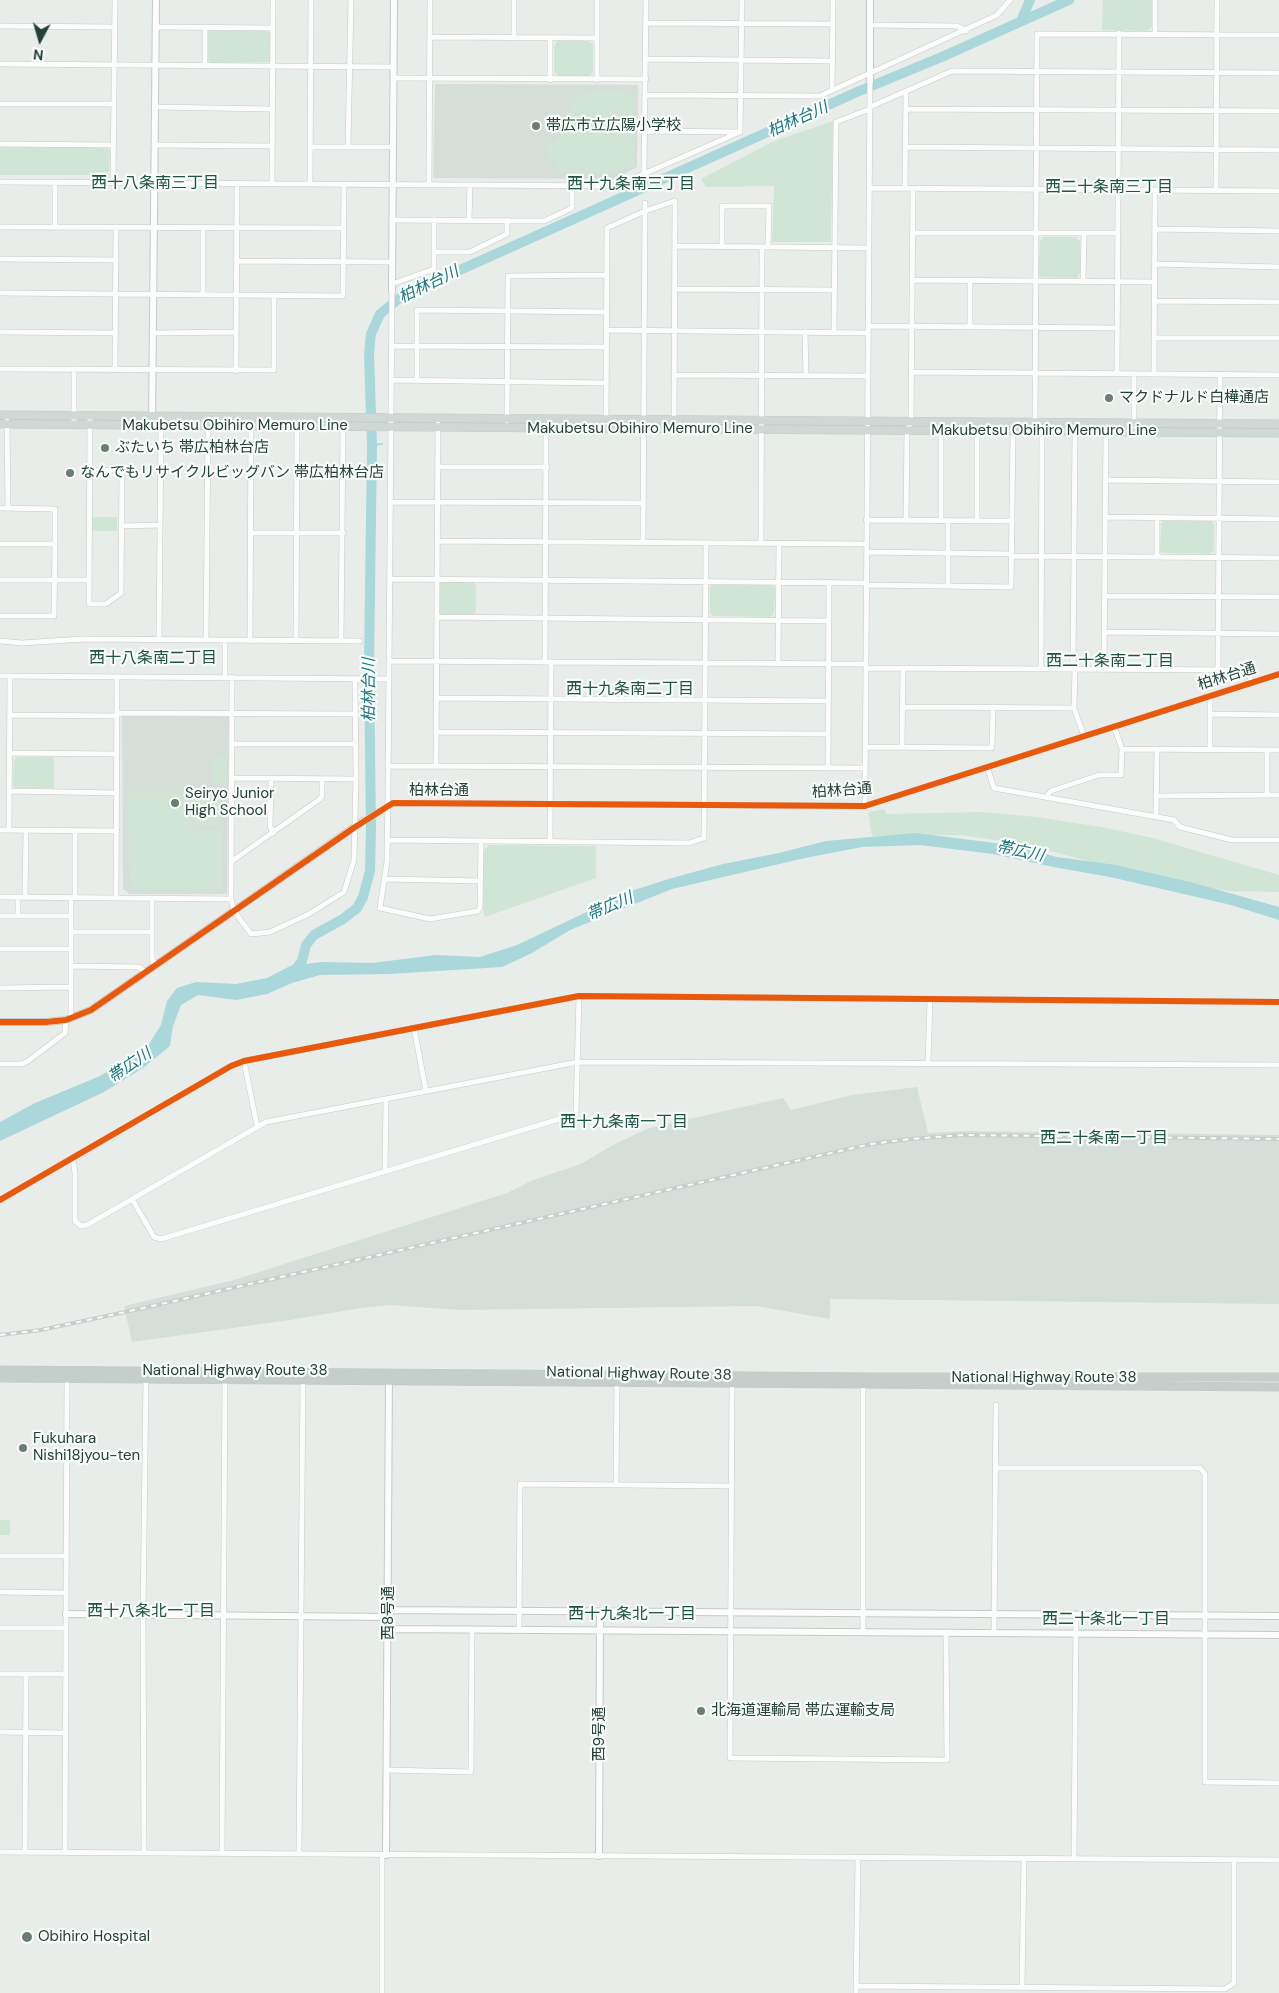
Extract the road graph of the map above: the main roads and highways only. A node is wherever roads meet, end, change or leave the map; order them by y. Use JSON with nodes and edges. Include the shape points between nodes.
{"nodes":[{"id":1,"x":4,"y":415,"type":"edge"},
{"id":2,"x":74,"y":420,"type":"junction"},
{"id":3,"x":251,"y":421,"type":"junction"},
{"id":4,"x":155,"y":422,"type":"junction"},
{"id":5,"x":208,"y":422,"type":"junction"},
{"id":6,"x":387,"y":422,"type":"junction"},
{"id":7,"x":4,"y":424,"type":"edge"},
{"id":8,"x":606,"y":424,"type":"junction"},
{"id":9,"x":1279,"y":424,"type":"edge"},
{"id":10,"x":763,"y":425,"type":"junction"},
{"id":11,"x":1106,"y":428,"type":"junction"},
{"id":12,"x":1220,"y":428,"type":"junction"},
{"id":13,"x":1037,"y":429,"type":"junction"},
{"id":14,"x":1279,"y":433,"type":"edge"},
{"id":15,"x":0,"y":1370,"type":"edge"},
{"id":16,"x":224,"y":1376,"type":"junction"},
{"id":17,"x":389,"y":1376,"type":"junction"},
{"id":18,"x":0,"y":1378,"type":"edge"},
{"id":19,"x":1279,"y":1378,"type":"edge"},
{"id":20,"x":732,"y":1379,"type":"junction"},
{"id":21,"x":863,"y":1381,"type":"junction"},
{"id":22,"x":1279,"y":1388,"type":"edge"}],
"edges":[{"from":1,"to":2,"type":"main road","name":"Makubetsu Obihiro Memuro Line"},
{"from":2,"to":4,"type":"main road","name":"Makubetsu Obihiro Memuro Line"},
{"from":2,"to":7,"type":"main road","name":"Makubetsu Obihiro Memuro Line"},
{"from":3,"to":5,"type":"main road","name":"Makubetsu Obihiro Memuro Line"},
{"from":3,"to":6,"type":"main road","name":"Makubetsu Obihiro Memuro Line","via":[[366,418]]},
{"from":3,"to":6,"type":"main road","name":"Makubetsu Obihiro Memuro Line","via":[[343,427],[366,427]]},
{"from":4,"to":5,"type":"main road","name":"Makubetsu Obihiro Memuro Line"},
{"from":4,"to":5,"type":"main road","name":"Makubetsu Obihiro Memuro Line"},
{"from":6,"to":8,"type":"main road","name":"Makubetsu Obihiro Memuro Line","via":[[438,418],[546,419]]},
{"from":6,"to":8,"type":"main road","name":"Makubetsu Obihiro Memuro Line","via":[[508,428]]},
{"from":8,"to":10,"type":"main road","name":"Makubetsu Obihiro Memuro Line"},
{"from":9,"to":12,"type":"main road","name":"Makubetsu Obihiro Memuro Line"},
{"from":10,"to":13,"type":"main road","name":"Makubetsu Obihiro Memuro Line","via":[[867,430]]},
{"from":10,"to":13,"type":"main road","name":"Makubetsu Obihiro Memuro Line","via":[[941,422]]},
{"from":11,"to":12,"type":"main road","name":"Makubetsu Obihiro Memuro Line"},
{"from":11,"to":13,"type":"main road","name":"Makubetsu Obihiro Memuro Line"},
{"from":11,"to":13,"type":"main road","name":"Makubetsu Obihiro Memuro Line","via":[[1075,432]]},
{"from":12,"to":14,"type":"main road","name":"Makubetsu Obihiro Memuro Line"},
{"from":15,"to":16,"type":"highway","name":"National Highway Route 38","via":[[146,1371]]},
{"from":16,"to":17,"type":"highway","name":"National Highway Route 38"},
{"from":16,"to":18,"type":"highway","name":"National Highway Route 38","via":[[146,1380]]},
{"from":17,"to":20,"type":"highway","name":"National Highway Route 38","via":[[616,1374]]},
{"from":17,"to":20,"type":"highway","name":"National Highway Route 38","via":[[617,1383]]},
{"from":19,"to":21,"type":"highway","name":"National Highway Route 38"},
{"from":20,"to":21,"type":"highway","name":"National Highway Route 38"},
{"from":21,"to":22,"type":"highway","name":"National Highway Route 38"}]}
